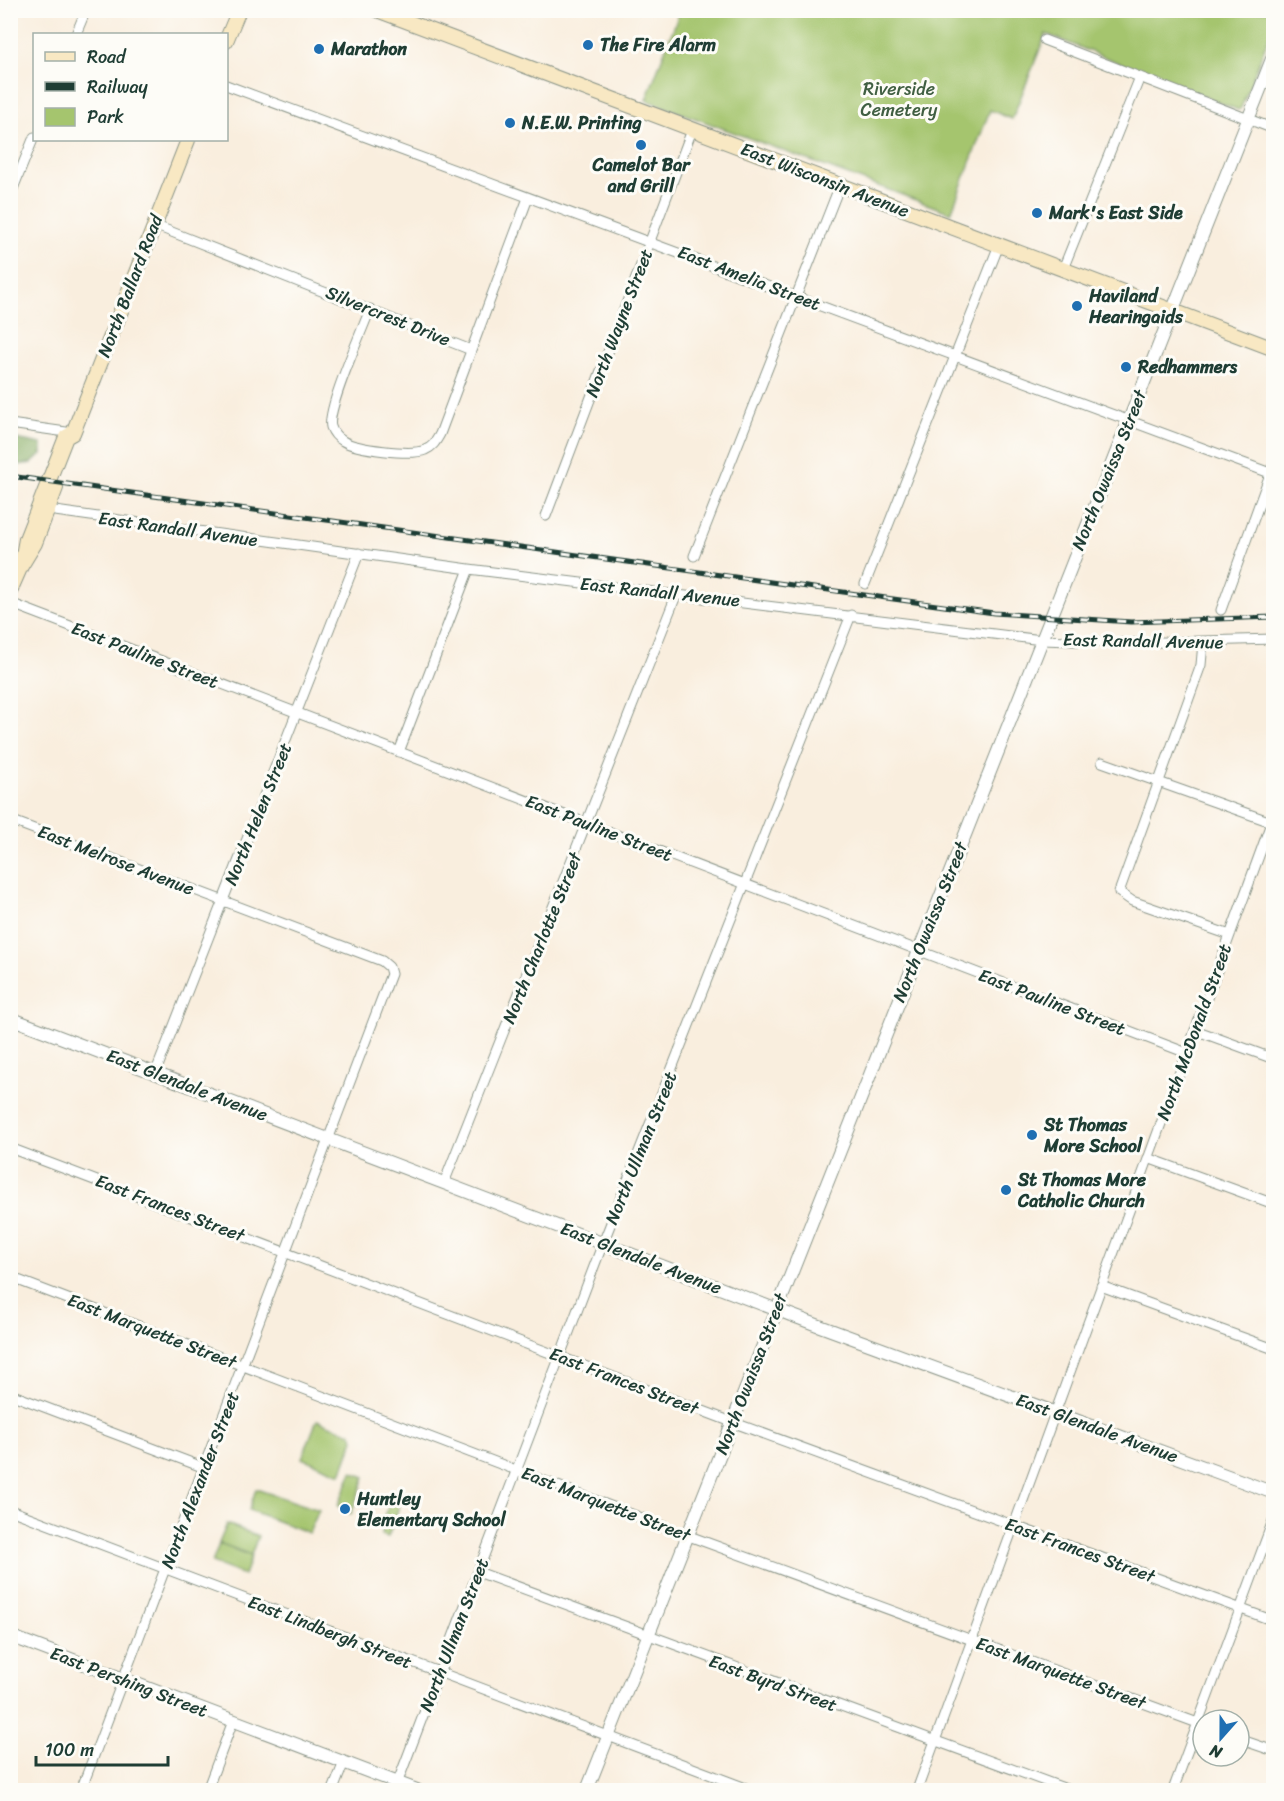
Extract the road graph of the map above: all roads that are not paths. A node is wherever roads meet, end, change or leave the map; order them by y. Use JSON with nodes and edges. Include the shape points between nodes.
{"nodes":[{"id":1,"x":86,"y":10,"type":"edge"},
{"id":2,"x":239,"y":10,"type":"edge"},
{"id":3,"x":377,"y":10,"type":"edge"},
{"id":4,"x":76,"y":33,"type":"edge"},
{"id":5,"x":228,"y":36,"type":"edge"},
{"id":6,"x":1044,"y":40,"type":"dead end"},
{"id":7,"x":1274,"y":54,"type":"edge"},
{"id":8,"x":1140,"y":77,"type":"junction"},
{"id":9,"x":228,"y":86,"type":"edge"},
{"id":10,"x":1248,"y":119,"type":"junction"},
{"id":11,"x":1274,"y":129,"type":"edge"},
{"id":12,"x":692,"y":130,"type":"junction"},
{"id":13,"x":33,"y":139,"type":"edge"},
{"id":14,"x":188,"y":141,"type":"edge"},
{"id":15,"x":840,"y":185,"type":"junction"},
{"id":16,"x":10,"y":196,"type":"edge"},
{"id":17,"x":528,"y":198,"type":"junction"},
{"id":18,"x":154,"y":225,"type":"junction"},
{"id":19,"x":650,"y":241,"type":"junction"},
{"id":20,"x":999,"y":245,"type":"junction"},
{"id":21,"x":1063,"y":269,"type":"junction"},
{"id":22,"x":796,"y":296,"type":"junction"},
{"id":23,"x":370,"y":309,"type":"junction"},
{"id":24,"x":1172,"y":311,"type":"junction"},
{"id":25,"x":1274,"y":349,"type":"edge"},
{"id":26,"x":471,"y":350,"type":"junction"},
{"id":27,"x":956,"y":356,"type":"junction"},
{"id":28,"x":1129,"y":422,"type":"junction"},
{"id":29,"x":10,"y":424,"type":"edge"},
{"id":30,"x":73,"y":433,"type":"junction"},
{"id":31,"x":1274,"y":463,"type":"edge"},
{"id":32,"x":1270,"y":474,"type":"junction"},
{"id":33,"x":48,"y":510,"type":"junction"},
{"id":34,"x":546,"y":516,"type":"dead end"},
{"id":35,"x":359,"y":554,"type":"junction"},
{"id":36,"x":694,"y":556,"type":"dead end"},
{"id":37,"x":21,"y":566,"type":"junction"},
{"id":38,"x":470,"y":569,"type":"junction"},
{"id":39,"x":865,"y":584,"type":"dead end"},
{"id":40,"x":10,"y":591,"type":"edge"},
{"id":41,"x":676,"y":593,"type":"junction"},
{"id":42,"x":10,"y":603,"type":"edge"},
{"id":43,"x":1221,"y":610,"type":"dead end"},
{"id":44,"x":851,"y":615,"type":"junction"},
{"id":45,"x":1042,"y":639,"type":"junction"},
{"id":46,"x":1274,"y":639,"type":"edge"},
{"id":47,"x":1203,"y":643,"type":"junction"},
{"id":48,"x":298,"y":714,"type":"junction"},
{"id":49,"x":399,"y":752,"type":"junction"},
{"id":50,"x":1102,"y":762,"type":"dead end"},
{"id":51,"x":1157,"y":782,"type":"junction"},
{"id":52,"x":10,"y":820,"type":"edge"},
{"id":53,"x":1273,"y":820,"type":"edge"},
{"id":54,"x":587,"y":825,"type":"junction"},
{"id":55,"x":746,"y":885,"type":"junction"},
{"id":56,"x":224,"y":901,"type":"junction"},
{"id":57,"x":1230,"y":935,"type":"junction"},
{"id":58,"x":918,"y":951,"type":"junction"},
{"id":59,"x":389,"y":967,"type":"joint"},
{"id":60,"x":10,"y":1018,"type":"edge"},
{"id":61,"x":1195,"y":1030,"type":"junction"},
{"id":62,"x":1187,"y":1053,"type":"junction"},
{"id":63,"x":1274,"y":1059,"type":"edge"},
{"id":64,"x":155,"y":1074,"type":"junction"},
{"id":65,"x":328,"y":1139,"type":"junction"},
{"id":66,"x":10,"y":1148,"type":"edge"},
{"id":67,"x":1148,"y":1158,"type":"junction"},
{"id":68,"x":444,"y":1183,"type":"junction"},
{"id":69,"x":1274,"y":1204,"type":"edge"},
{"id":70,"x":603,"y":1244,"type":"junction"},
{"id":71,"x":285,"y":1253,"type":"junction"},
{"id":72,"x":10,"y":1277,"type":"edge"},
{"id":73,"x":1101,"y":1286,"type":"junction"},
{"id":74,"x":776,"y":1309,"type":"junction"},
{"id":75,"x":1274,"y":1349,"type":"edge"},
{"id":76,"x":560,"y":1357,"type":"junction"},
{"id":77,"x":243,"y":1366,"type":"junction"},
{"id":78,"x":10,"y":1394,"type":"edge"},
{"id":79,"x":1055,"y":1412,"type":"junction"},
{"id":80,"x":732,"y":1422,"type":"junction"},
{"id":81,"x":205,"y":1468,"type":"junction"},
{"id":82,"x":518,"y":1470,"type":"junction"},
{"id":83,"x":1274,"y":1493,"type":"edge"},
{"id":84,"x":10,"y":1510,"type":"edge"},
{"id":85,"x":1274,"y":1518,"type":"edge"},
{"id":86,"x":1014,"y":1526,"type":"junction"},
{"id":87,"x":689,"y":1536,"type":"junction"},
{"id":88,"x":166,"y":1569,"type":"junction"},
{"id":89,"x":478,"y":1572,"type":"junction"},
{"id":90,"x":1240,"y":1609,"type":"junction"},
{"id":91,"x":1274,"y":1621,"type":"edge"},
{"id":92,"x":10,"y":1636,"type":"edge"},
{"id":93,"x":649,"y":1636,"type":"junction"},
{"id":94,"x":972,"y":1640,"type":"junction"},
{"id":95,"x":440,"y":1674,"type":"junction"},
{"id":96,"x":123,"y":1680,"type":"junction"},
{"id":97,"x":1206,"y":1708,"type":"edge"},
{"id":98,"x":233,"y":1721,"type":"junction"},
{"id":99,"x":1191,"y":1721,"type":"edge"},
{"id":100,"x":609,"y":1738,"type":"junction"},
{"id":101,"x":934,"y":1742,"type":"junction"},
{"id":102,"x":1251,"y":1742,"type":"edge"},
{"id":103,"x":1191,"y":1746,"type":"edge"},
{"id":104,"x":1274,"y":1751,"type":"edge"},
{"id":105,"x":344,"y":1762,"type":"junction"},
{"id":106,"x":397,"y":1784,"type":"junction"},
{"id":107,"x":81,"y":1791,"type":"edge"},
{"id":108,"x":207,"y":1791,"type":"edge"},
{"id":109,"x":333,"y":1791,"type":"edge"},
{"id":110,"x":417,"y":1791,"type":"edge"},
{"id":111,"x":587,"y":1791,"type":"edge"},
{"id":112,"x":751,"y":1791,"type":"edge"},
{"id":113,"x":917,"y":1791,"type":"edge"},
{"id":114,"x":1069,"y":1791,"type":"edge"},
{"id":115,"x":1173,"y":1791,"type":"edge"}],
"edges":[{"from":1,"to":4,"type":"street"},
{"from":2,"to":5,"type":"main road"},
{"from":3,"to":12,"type":"main road","name":"East Wisconsin Avenue"},
{"from":6,"to":8,"type":"street"},
{"from":7,"to":10,"type":"street","name":"North Owaissa Street"},
{"from":8,"to":10,"type":"street"},
{"from":8,"to":21,"type":"street"},
{"from":9,"to":17,"type":"street","name":"East Amelia Street"},
{"from":10,"to":11,"type":"street"},
{"from":10,"to":24,"type":"street","name":"North Owaissa Street"},
{"from":12,"to":15,"type":"main road","name":"East Wisconsin Avenue"},
{"from":12,"to":19,"type":"street","name":"North Wayne Street"},
{"from":13,"to":16,"type":"street"},
{"from":14,"to":18,"type":"main road","name":"North Ballard Road"},
{"from":15,"to":20,"type":"main road","name":"East Wisconsin Avenue"},
{"from":15,"to":22,"type":"street"},
{"from":17,"to":19,"type":"street","name":"East Amelia Street"},
{"from":17,"to":26,"type":"street","name":"Silvercrest Drive"},
{"from":18,"to":23,"type":"street","name":"Silvercrest Drive"},
{"from":18,"to":30,"type":"main road","name":"North Ballard Road"},
{"from":19,"to":22,"type":"street","name":"East Amelia Street"},
{"from":19,"to":34,"type":"street","name":"North Wayne Street"},
{"from":20,"to":21,"type":"main road","name":"East Wisconsin Avenue"},
{"from":20,"to":27,"type":"street"},
{"from":21,"to":24,"type":"main road","name":"East Wisconsin Avenue"},
{"from":22,"to":27,"type":"street","name":"East Amelia Street"},
{"from":22,"to":36,"type":"street"},
{"from":23,"to":26,"type":"street","name":"Silvercrest Drive"},
{"from":23,"to":26,"type":"street","via":[[331,417],[331,428],[342,441],[401,452],[430,448],[440,434]]},
{"from":24,"to":25,"type":"main road","name":"East Wisconsin Avenue"},
{"from":24,"to":28,"type":"street","name":"North Owaissa Street"},
{"from":27,"to":28,"type":"street","name":"East Amelia Street"},
{"from":27,"to":39,"type":"street"},
{"from":28,"to":32,"type":"street","name":"East Amelia Street"},
{"from":28,"to":45,"type":"street","name":"North Owaissa Street"},
{"from":29,"to":30,"type":"street"},
{"from":30,"to":33,"type":"main road","name":"North Ballard Road","via":[[75,440]]},
{"from":30,"to":37,"type":"main road","name":"North Ballard Road","via":[[66,437],[26,539]]},
{"from":31,"to":32,"type":"street"},
{"from":32,"to":43,"type":"street"},
{"from":33,"to":35,"type":"street","name":"East Randall Avenue"},
{"from":33,"to":37,"type":"main road","name":"North Ballard Road"},
{"from":35,"to":38,"type":"street","name":"East Randall Avenue"},
{"from":35,"to":48,"type":"street","name":"North Helen Street"},
{"from":37,"to":40,"type":"main road","name":"North Ballard Road"},
{"from":38,"to":41,"type":"street","name":"East Randall Avenue"},
{"from":38,"to":49,"type":"street"},
{"from":41,"to":44,"type":"street","name":"East Randall Avenue"},
{"from":41,"to":54,"type":"street","name":"North Charlotte Street"},
{"from":42,"to":48,"type":"street","name":"East Pauline Street"},
{"from":44,"to":45,"type":"street","name":"East Randall Avenue"},
{"from":44,"to":55,"type":"street","name":"North Ullman Street"},
{"from":45,"to":47,"type":"street","name":"East Randall Avenue"},
{"from":45,"to":58,"type":"street","name":"North Owaissa Street"},
{"from":46,"to":47,"type":"street","name":"East Randall Avenue"},
{"from":47,"to":51,"type":"street","via":[[1201,665]]},
{"from":48,"to":49,"type":"street","name":"East Pauline Street"},
{"from":48,"to":56,"type":"street","name":"North Helen Street"},
{"from":49,"to":54,"type":"street","name":"East Pauline Street"},
{"from":50,"to":51,"type":"street"},
{"from":51,"to":53,"type":"street"},
{"from":51,"to":57,"type":"street","via":[[1122,878],[1120,895]]},
{"from":52,"to":56,"type":"street","name":"East Melrose Avenue"},
{"from":53,"to":57,"type":"street","name":"North McDonald Street"},
{"from":54,"to":55,"type":"street","name":"East Pauline Street"},
{"from":54,"to":68,"type":"street","name":"North Charlotte Street"},
{"from":55,"to":58,"type":"street","name":"East Pauline Street"},
{"from":55,"to":70,"type":"street","name":"North Ullman Street"},
{"from":56,"to":59,"type":"street","name":"East Melrose Avenue"},
{"from":56,"to":64,"type":"street","name":"North Helen Street"},
{"from":57,"to":61,"type":"street","name":"North McDonald Street"},
{"from":58,"to":62,"type":"street","name":"East Pauline Street"},
{"from":58,"to":74,"type":"street","name":"North Owaissa Street"},
{"from":59,"to":65,"type":"street","name":"North Alexander Street","via":[[392,974]]},
{"from":60,"to":64,"type":"street","name":"East Glendale Avenue"},
{"from":61,"to":62,"type":"street","name":"North McDonald Street"},
{"from":61,"to":63,"type":"street"},
{"from":62,"to":67,"type":"street","name":"North McDonald Street"},
{"from":64,"to":65,"type":"street","name":"East Glendale Avenue"},
{"from":65,"to":68,"type":"street","name":"East Glendale Avenue"},
{"from":65,"to":71,"type":"street","name":"North Alexander Street"},
{"from":66,"to":71,"type":"street","name":"East Frances Street"},
{"from":67,"to":69,"type":"street"},
{"from":67,"to":73,"type":"street","name":"North McDonald Street"},
{"from":68,"to":70,"type":"street","name":"East Glendale Avenue"},
{"from":70,"to":74,"type":"street","name":"East Glendale Avenue"},
{"from":70,"to":76,"type":"street","name":"North Ullman Street"},
{"from":71,"to":76,"type":"street","name":"East Frances Street"},
{"from":71,"to":77,"type":"street","name":"North Alexander Street"},
{"from":72,"to":77,"type":"street","name":"East Marquette Street"},
{"from":73,"to":75,"type":"street"},
{"from":73,"to":79,"type":"street","name":"North McDonald Street"},
{"from":74,"to":79,"type":"street","name":"East Glendale Avenue"},
{"from":74,"to":80,"type":"street","name":"North Owaissa Street"},
{"from":76,"to":80,"type":"street","name":"East Frances Street"},
{"from":76,"to":82,"type":"street","name":"North Ullman Street"},
{"from":77,"to":81,"type":"street","name":"North Alexander Street"},
{"from":77,"to":82,"type":"street","name":"East Marquette Street"},
{"from":78,"to":81,"type":"street"},
{"from":79,"to":83,"type":"street","name":"East Glendale Avenue"},
{"from":79,"to":86,"type":"street","name":"North McDonald Street"},
{"from":80,"to":86,"type":"street","name":"East Frances Street"},
{"from":80,"to":87,"type":"street","name":"North Owaissa Street"},
{"from":81,"to":88,"type":"street","name":"North Alexander Street"},
{"from":82,"to":87,"type":"street","name":"East Marquette Street"},
{"from":82,"to":89,"type":"street","name":"North Ullman Street"},
{"from":84,"to":88,"type":"street","name":"East Lindbergh Street"},
{"from":85,"to":90,"type":"street"},
{"from":86,"to":90,"type":"street","name":"East Frances Street"},
{"from":86,"to":94,"type":"street","name":"North McDonald Street"},
{"from":87,"to":93,"type":"street","name":"North Owaissa Street"},
{"from":87,"to":94,"type":"street","name":"East Marquette Street"},
{"from":88,"to":95,"type":"street","name":"East Lindbergh Street"},
{"from":88,"to":96,"type":"street","name":"North Alexander Street"},
{"from":89,"to":93,"type":"street","name":"East Byrd Street"},
{"from":89,"to":95,"type":"street","name":"North Ullman Street"},
{"from":90,"to":91,"type":"street","name":"East Frances Street"},
{"from":90,"to":97,"type":"street"},
{"from":92,"to":96,"type":"street","name":"East Pershing Street"},
{"from":93,"to":100,"type":"street","name":"North Owaissa Street"},
{"from":93,"to":101,"type":"street","name":"East Byrd Street"},
{"from":94,"to":99,"type":"street","name":"East Marquette Street"},
{"from":94,"to":101,"type":"street","name":"North McDonald Street"},
{"from":95,"to":100,"type":"street","name":"East Lindbergh Street"},
{"from":95,"to":106,"type":"street","name":"North Ullman Street"},
{"from":96,"to":98,"type":"street","name":"East Pershing Street"},
{"from":96,"to":107,"type":"street","name":"North Alexander Street"},
{"from":98,"to":105,"type":"street","name":"East Pershing Street"},
{"from":98,"to":108,"type":"street"},
{"from":100,"to":111,"type":"street","name":"North Owaissa Street"},
{"from":100,"to":112,"type":"street","name":"East Lindbergh Street"},
{"from":101,"to":113,"type":"street","name":"North McDonald Street"},
{"from":101,"to":114,"type":"street","name":"East Byrd Street"},
{"from":102,"to":104,"type":"street"},
{"from":103,"to":115,"type":"street"},
{"from":105,"to":106,"type":"street","name":"East Pershing Street"},
{"from":105,"to":109,"type":"street"},
{"from":106,"to":110,"type":"street","name":"East Pershing Street"}]}
